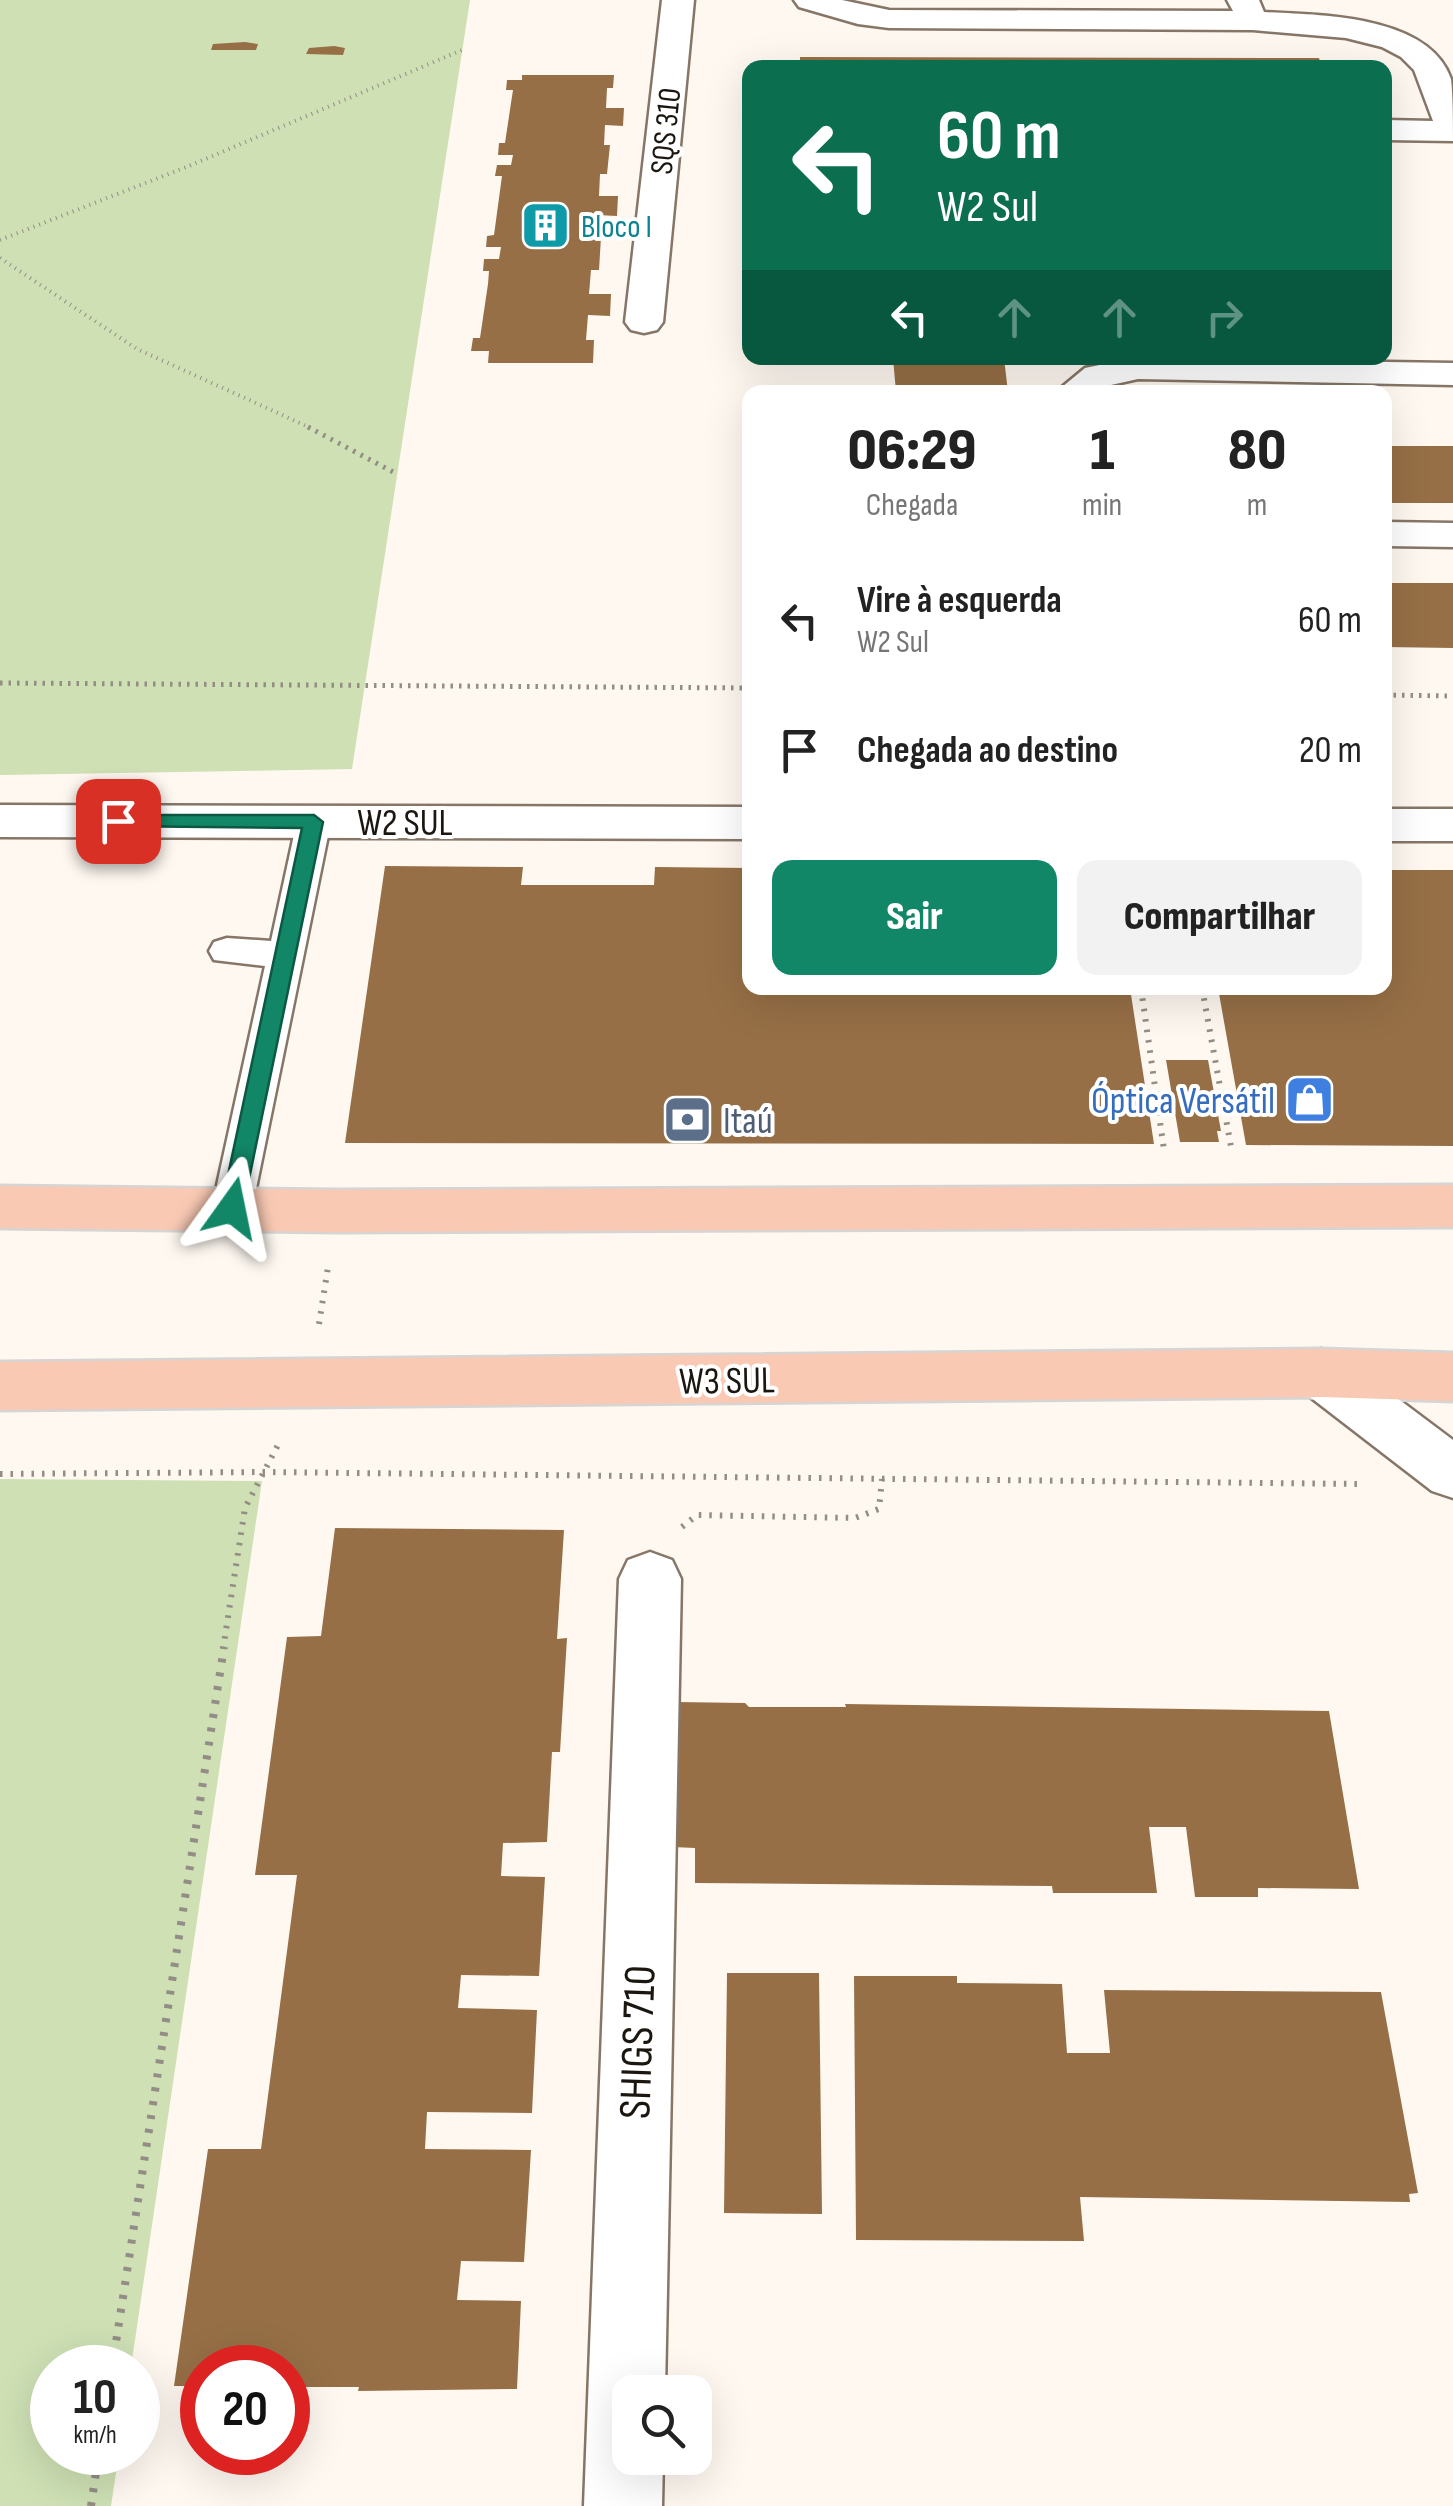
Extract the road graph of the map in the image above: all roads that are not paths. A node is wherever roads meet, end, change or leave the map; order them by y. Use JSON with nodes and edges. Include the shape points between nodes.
{"nodes":[{"id":1,"x":678,"y":0,"type":"edge"},
{"id":2,"x":810,"y":0,"type":"edge"},
{"id":3,"x":1248,"y":10,"type":"edge"},
{"id":4,"x":1392,"y":130,"type":"edge"},
{"id":5,"x":1453,"y":130,"type":"edge"},
{"id":6,"x":644,"y":322,"type":"dead end"},
{"id":7,"x":1453,"y":360,"type":"edge"},
{"id":8,"x":1380,"y":370,"type":"junction"},
{"id":9,"x":1453,"y":374,"type":"edge"},
{"id":10,"x":1086,"y":385,"type":"edge"},
{"id":11,"x":1392,"y":534,"type":"edge"},
{"id":12,"x":1453,"y":534,"type":"edge"},
{"id":13,"x":0,"y":821,"type":"edge"},
{"id":14,"x":314,"y":822,"type":"junction"},
{"id":15,"x":742,"y":823,"type":"edge"},
{"id":16,"x":1392,"y":825,"type":"edge"},
{"id":17,"x":1453,"y":825,"type":"edge"},
{"id":18,"x":228,"y":951,"type":"dead end"},
{"id":19,"x":286,"y":954,"type":"junction"},
{"id":20,"x":0,"y":1206,"type":"edge"},
{"id":21,"x":1453,"y":1206,"type":"edge"},
{"id":22,"x":232,"y":1208,"type":"junction"},
{"id":23,"x":1321,"y":1373,"type":"junction"},
{"id":24,"x":1453,"y":1378,"type":"edge"},
{"id":25,"x":0,"y":1386,"type":"edge"},
{"id":26,"x":1453,"y":1474,"type":"edge"},
{"id":27,"x":650,"y":1578,"type":"road end"},
{"id":28,"x":622,"y":2506,"type":"edge"}],
"edges":[{"from":1,"to":6,"type":"street","name":"SQS 310"},
{"from":2,"to":3,"type":"street","via":[[889,19]]},
{"from":3,"to":5,"type":"street","via":[[1408,47],[1426,62]]},
{"from":4,"to":5,"type":"street"},
{"from":7,"to":8,"type":"street"},
{"from":8,"to":9,"type":"street"},
{"from":8,"to":10,"type":"street","via":[[1138,368]]},
{"from":11,"to":12,"type":"street"},
{"from":13,"to":14,"type":"street","name":"W2 SUL"},
{"from":14,"to":15,"type":"street","name":"W2 SUL"},
{"from":14,"to":19,"type":"lane"},
{"from":16,"to":17,"type":"street"},
{"from":18,"to":19,"type":"lane"},
{"from":19,"to":22,"type":"lane"},
{"from":20,"to":22,"type":"main road"},
{"from":21,"to":22,"type":"main road"},
{"from":23,"to":24,"type":"main road","name":"W3 SUL"},
{"from":23,"to":25,"type":"main road","name":"W3 SUL"},
{"from":23,"to":26,"type":"street"},
{"from":27,"to":28,"type":"street","name":"SHIGS 710"}]}
